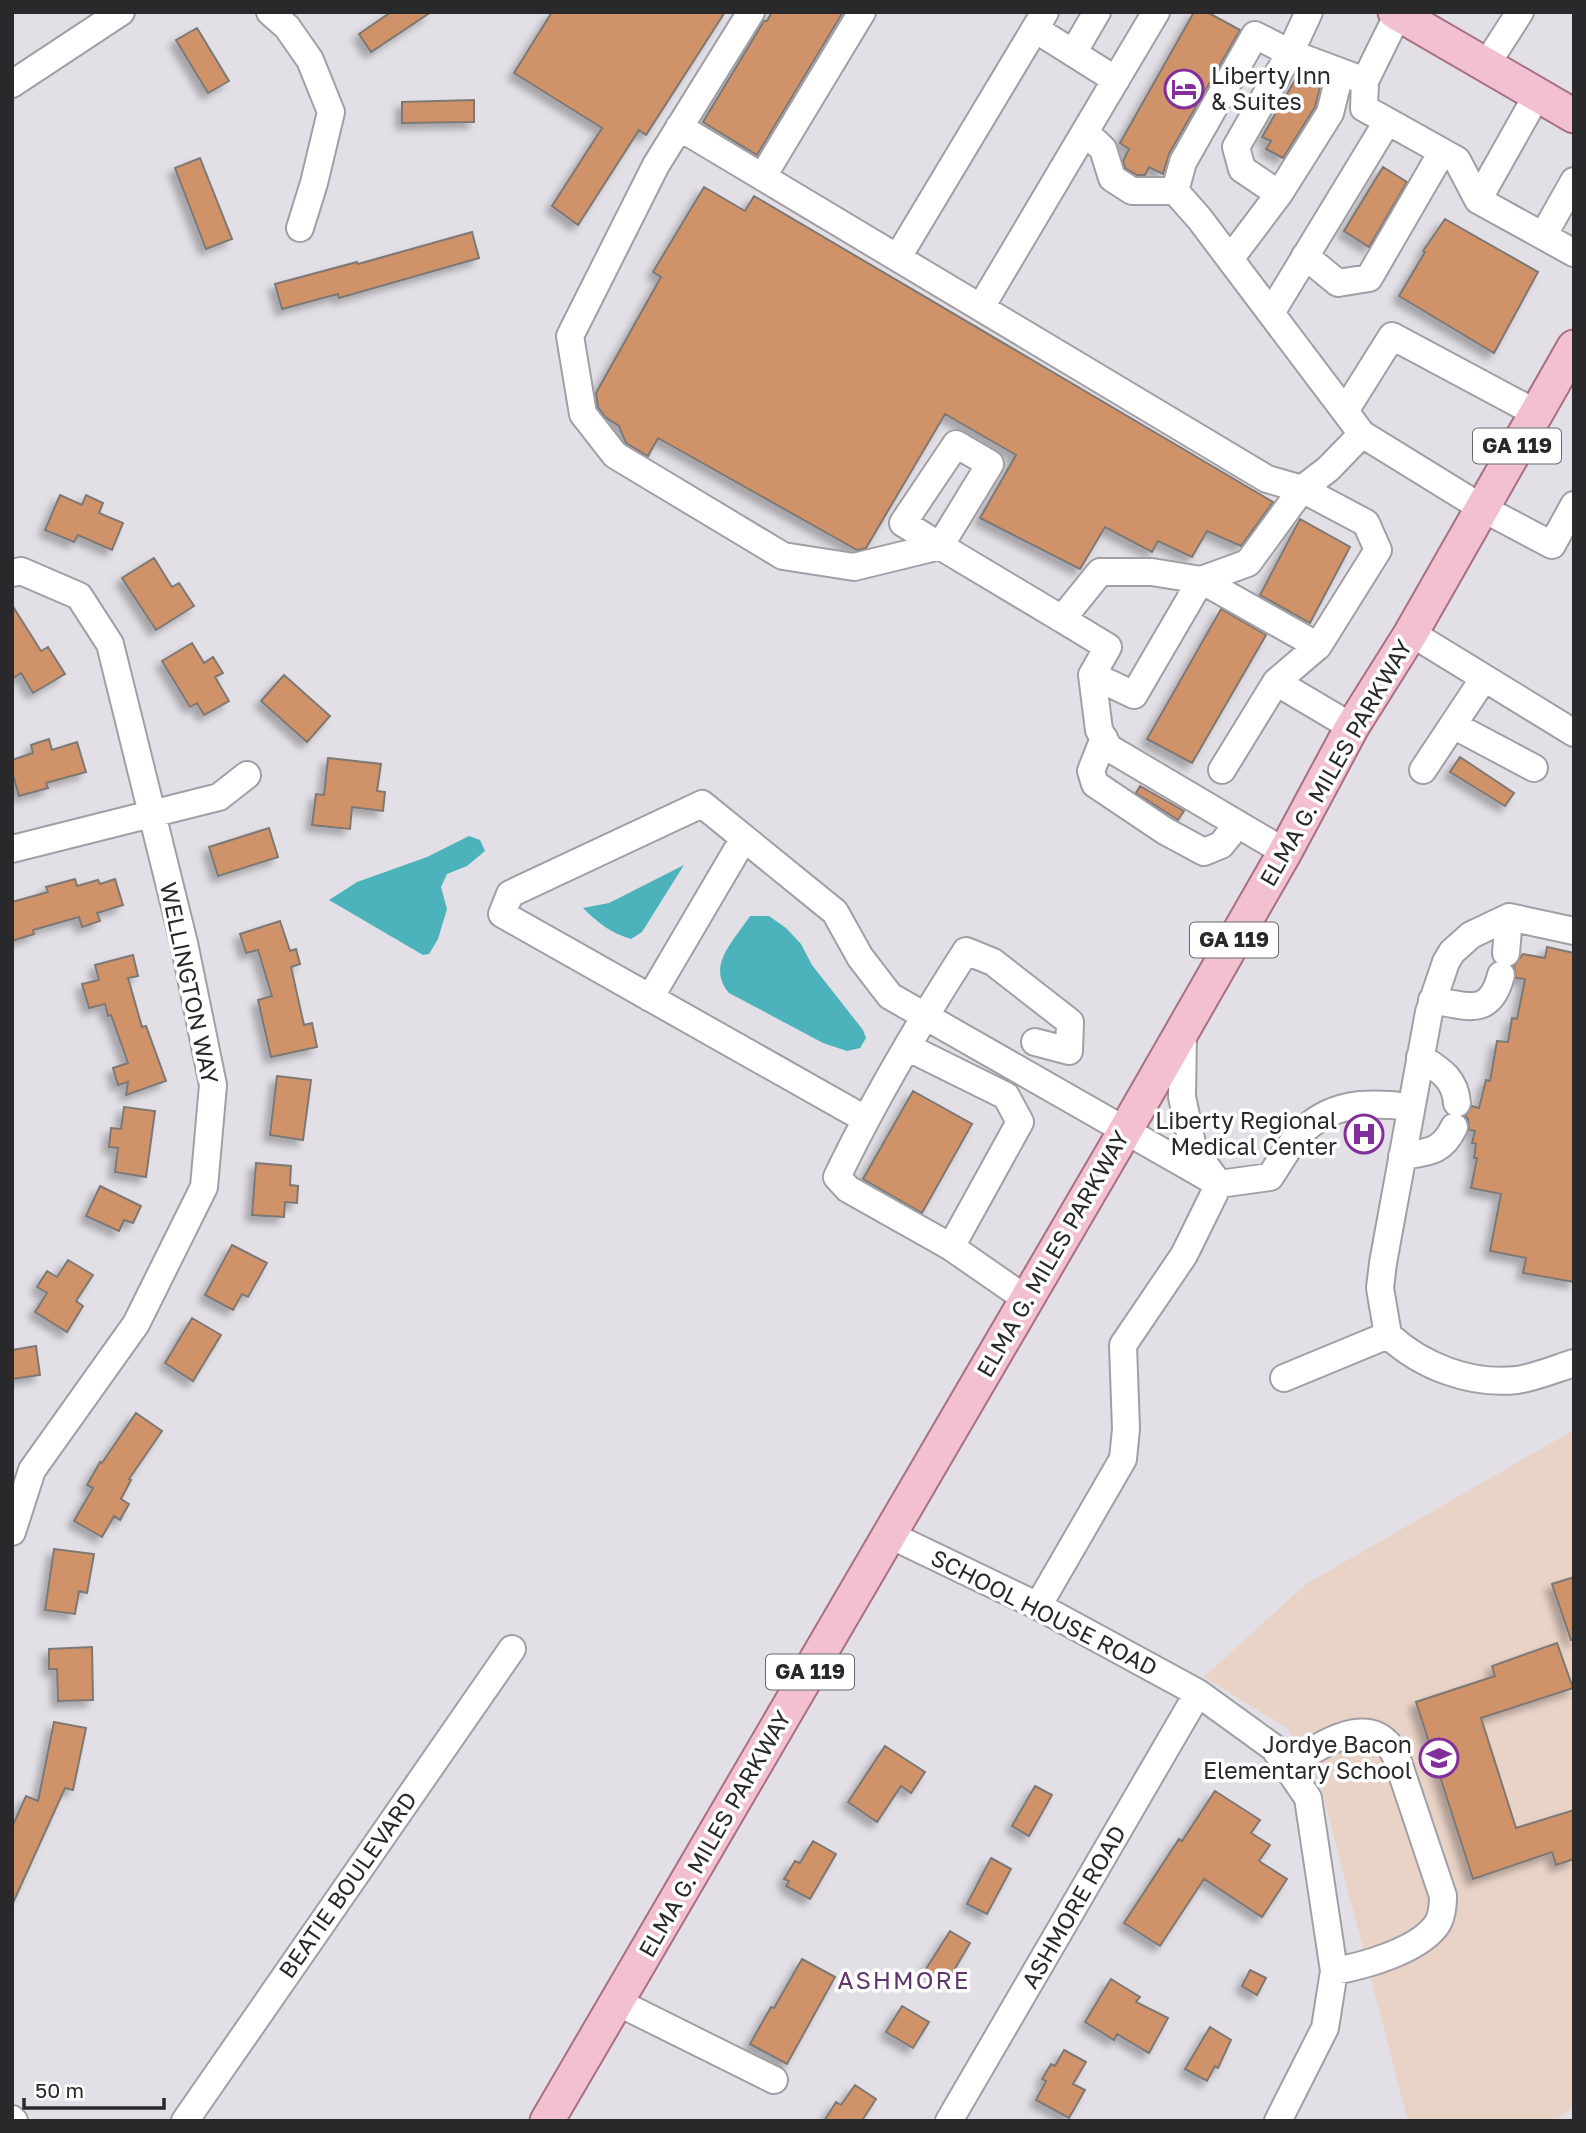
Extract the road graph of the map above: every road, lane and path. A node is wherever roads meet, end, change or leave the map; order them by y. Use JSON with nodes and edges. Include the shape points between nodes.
{"nodes":[{"id":1,"x":121,"y":12,"type":"edge"},
{"id":2,"x":270,"y":12,"type":"edge"},
{"id":3,"x":751,"y":12,"type":"edge"},
{"id":4,"x":862,"y":12,"type":"edge"},
{"id":5,"x":1097,"y":12,"type":"edge"},
{"id":6,"x":1156,"y":12,"type":"edge"},
{"id":7,"x":1309,"y":12,"type":"edge"},
{"id":8,"x":1520,"y":12,"type":"edge"},
{"id":9,"x":1396,"y":13,"type":"edge"},
{"id":10,"x":1040,"y":21,"type":"edge"},
{"id":11,"x":1073,"y":53,"type":"junction"},
{"id":12,"x":1290,"y":53,"type":"junction"},
{"id":13,"x":1486,"y":65,"type":"junction"},
{"id":14,"x":1340,"y":72,"type":"junction"},
{"id":15,"x":1116,"y":80,"type":"junction"},
{"id":16,"x":1365,"y":81,"type":"junction"},
{"id":17,"x":12,"y":84,"type":"edge"},
{"id":18,"x":1537,"y":95,"type":"junction"},
{"id":19,"x":1364,"y":108,"type":"junction"},
{"id":20,"x":1331,"y":113,"type":"junction"},
{"id":21,"x":1574,"y":116,"type":"edge"},
{"id":22,"x":1387,"y":122,"type":"junction"},
{"id":23,"x":679,"y":127,"type":"junction"},
{"id":24,"x":1203,"y":128,"type":"junction"},
{"id":25,"x":1085,"y":132,"type":"junction"},
{"id":26,"x":1236,"y":147,"type":"junction"},
{"id":27,"x":1442,"y":152,"type":"junction"},
{"id":28,"x":763,"y":176,"type":"junction"},
{"id":29,"x":1574,"y":181,"type":"edge"},
{"id":30,"x":1175,"y":191,"type":"junction"},
{"id":31,"x":1279,"y":194,"type":"junction"},
{"id":32,"x":1478,"y":200,"type":"junction"},
{"id":33,"x":300,"y":228,"type":"dead end"},
{"id":34,"x":1543,"y":236,"type":"junction"},
{"id":35,"x":1574,"y":253,"type":"edge"},
{"id":36,"x":1305,"y":256,"type":"junction"},
{"id":37,"x":898,"y":257,"type":"junction"},
{"id":38,"x":1230,"y":259,"type":"junction"},
{"id":39,"x":981,"y":307,"type":"junction"},
{"id":40,"x":1271,"y":313,"type":"junction"},
{"id":41,"x":1574,"y":347,"type":"edge"},
{"id":42,"x":1345,"y":411,"type":"junction"},
{"id":43,"x":1536,"y":413,"type":"junction"},
{"id":44,"x":1362,"y":434,"type":"junction"},
{"id":45,"x":1303,"y":489,"type":"junction"},
{"id":46,"x":1574,"y":505,"type":"edge"},
{"id":47,"x":1482,"y":508,"type":"junction"},
{"id":48,"x":12,"y":573,"type":"edge"},
{"id":49,"x":1202,"y":580,"type":"junction"},
{"id":50,"x":1062,"y":619,"type":"junction"},
{"id":51,"x":1411,"y":633,"type":"junction"},
{"id":52,"x":1318,"y":646,"type":"junction"},
{"id":53,"x":1092,"y":675,"type":"junction"},
{"id":54,"x":1484,"y":678,"type":"junction"},
{"id":55,"x":1276,"y":682,"type":"junction"},
{"id":56,"x":1453,"y":725,"type":"junction"},
{"id":57,"x":1352,"y":727,"type":"junction"},
{"id":58,"x":1574,"y":733,"type":"edge"},
{"id":59,"x":1104,"y":738,"type":"junction"},
{"id":60,"x":1534,"y":768,"type":"dead end"},
{"id":61,"x":1222,"y":770,"type":"dead end"},
{"id":62,"x":1423,"y":770,"type":"dead end"},
{"id":63,"x":247,"y":775,"type":"dead end"},
{"id":64,"x":152,"y":815,"type":"junction"},
{"id":65,"x":1238,"y":824,"type":"junction"},
{"id":66,"x":744,"y":838,"type":"junction"},
{"id":67,"x":12,"y":849,"type":"edge"},
{"id":68,"x":1285,"y":852,"type":"junction"},
{"id":69,"x":1509,"y":917,"type":"junction"},
{"id":70,"x":1574,"y":931,"type":"edge"},
{"id":71,"x":650,"y":998,"type":"junction"},
{"id":72,"x":1432,"y":1000,"type":"junction"},
{"id":73,"x":924,"y":1017,"type":"junction"},
{"id":74,"x":1183,"y":1028,"type":"junction"},
{"id":75,"x":1035,"y":1042,"type":"dead end"},
{"id":76,"x":906,"y":1047,"type":"junction"},
{"id":77,"x":1420,"y":1057,"type":"junction"},
{"id":78,"x":1410,"y":1107,"type":"junction"},
{"id":79,"x":865,"y":1119,"type":"junction"},
{"id":80,"x":1125,"y":1131,"type":"junction"},
{"id":81,"x":1402,"y":1156,"type":"junction"},
{"id":82,"x":1219,"y":1184,"type":"junction"},
{"id":83,"x":951,"y":1247,"type":"junction"},
{"id":84,"x":1026,"y":1299,"type":"junction"},
{"id":85,"x":1388,"y":1335,"type":"junction"},
{"id":86,"x":1574,"y":1363,"type":"edge"},
{"id":87,"x":1284,"y":1378,"type":"dead end"},
{"id":88,"x":22,"y":1464,"type":"edge"},
{"id":89,"x":12,"y":1532,"type":"edge"},
{"id":90,"x":890,"y":1535,"type":"junction"},
{"id":91,"x":1038,"y":1606,"type":"junction"},
{"id":92,"x":512,"y":1649,"type":"dead end"},
{"id":93,"x":1198,"y":1693,"type":"junction"},
{"id":94,"x":1286,"y":1766,"type":"junction"},
{"id":95,"x":1334,"y":1971,"type":"junction"},
{"id":96,"x":617,"y":2002,"type":"junction"},
{"id":97,"x":774,"y":2080,"type":"dead end"},
{"id":98,"x":185,"y":2121,"type":"edge"},
{"id":99,"x":547,"y":2121,"type":"edge"},
{"id":100,"x":949,"y":2121,"type":"edge"},
{"id":101,"x":1278,"y":2121,"type":"edge"}],
"edges":[{"from":1,"to":17,"type":"street"},
{"from":2,"to":33,"type":"street","via":[[310,60],[331,112]]},
{"from":3,"to":23,"type":"street"},
{"from":4,"to":28,"type":"street"},
{"from":5,"to":11,"type":"street"},
{"from":6,"to":15,"type":"street"},
{"from":7,"to":12,"type":"street"},
{"from":8,"to":13,"type":"street"},
{"from":9,"to":13,"type":"main road"},
{"from":9,"to":16,"type":"street"},
{"from":10,"to":11,"type":"street"},
{"from":10,"to":37,"type":"street"},
{"from":11,"to":15,"type":"street"},
{"from":12,"to":14,"type":"street"},
{"from":12,"to":24,"type":"street","via":[[1255,35]]},
{"from":12,"to":26,"type":"street"},
{"from":13,"to":18,"type":"main road"},
{"from":14,"to":16,"type":"street"},
{"from":14,"to":20,"type":"street"},
{"from":15,"to":25,"type":"street"},
{"from":16,"to":19,"type":"street"},
{"from":18,"to":21,"type":"main road"},
{"from":18,"to":32,"type":"street"},
{"from":19,"to":20,"type":"street"},
{"from":19,"to":22,"type":"street"},
{"from":20,"to":31,"type":"street"},
{"from":22,"to":27,"type":"street"},
{"from":22,"to":36,"type":"street"},
{"from":23,"to":28,"type":"street"},
{"from":23,"to":50,"type":"street","via":[[570,336],[583,414],[615,455],[783,556],[854,567],[940,546]]},
{"from":24,"to":26,"type":"street"},
{"from":24,"to":30,"type":"street","via":[[1183,162]]},
{"from":25,"to":30,"type":"street","via":[[1103,149],[1112,178],[1132,191]]},
{"from":25,"to":39,"type":"street"},
{"from":26,"to":31,"type":"street","via":[[1242,169]]},
{"from":27,"to":32,"type":"street","via":[[1457,160]]},
{"from":27,"to":36,"type":"street","via":[[1369,278],[1338,283]]},
{"from":28,"to":37,"type":"street"},
{"from":29,"to":34,"type":"street"},
{"from":30,"to":38,"type":"street"},
{"from":31,"to":38,"type":"street"},
{"from":32,"to":34,"type":"street"},
{"from":34,"to":35,"type":"street"},
{"from":36,"to":40,"type":"street"},
{"from":37,"to":39,"type":"street"},
{"from":38,"to":40,"type":"street"},
{"from":39,"to":45,"type":"street","via":[[1267,479]]},
{"from":40,"to":42,"type":"street"},
{"from":41,"to":43,"type":"main road","name":"ELMA G. MILES PARKWAY","number":"GA 119"},
{"from":42,"to":43,"type":"street","via":[[1392,337]]},
{"from":42,"to":44,"type":"street"},
{"from":43,"to":47,"type":"main road","name":"ELMA G. MILES PARKWAY","number":"GA 119"},
{"from":44,"to":45,"type":"street"},
{"from":44,"to":47,"type":"street"},
{"from":45,"to":49,"type":"street","via":[[1248,563]]},
{"from":45,"to":52,"type":"street","via":[[1366,523],[1378,550]]},
{"from":46,"to":47,"type":"street","via":[[1552,545]]},
{"from":47,"to":51,"type":"main road","name":"ELMA G. MILES PARKWAY","number":"GA 119"},
{"from":48,"to":64,"type":"street","name":"WELLINGTON WAY","via":[[21,572],[79,596],[110,643]]},
{"from":49,"to":50,"type":"street","via":[[1152,572],[1100,572]]},
{"from":49,"to":52,"type":"street"},
{"from":49,"to":53,"type":"street","via":[[1134,695]]},
{"from":50,"to":53,"type":"street","via":[[1108,647]]},
{"from":51,"to":54,"type":"street"},
{"from":51,"to":57,"type":"main road","name":"ELMA G. MILES PARKWAY","number":"GA 119"},
{"from":52,"to":55,"type":"street"},
{"from":53,"to":59,"type":"street"},
{"from":54,"to":56,"type":"street"},
{"from":54,"to":58,"type":"street"},
{"from":55,"to":57,"type":"street"},
{"from":55,"to":61,"type":"street"},
{"from":56,"to":60,"type":"street"},
{"from":56,"to":62,"type":"street"},
{"from":57,"to":68,"type":"main road","name":"ELMA G. MILES PARKWAY","number":"GA 119"},
{"from":59,"to":65,"type":"street","via":[[1109,748]]},
{"from":59,"to":65,"type":"street","via":[[1091,771],[1095,784],[1165,831],[1204,852],[1221,845]]},
{"from":63,"to":64,"type":"street","via":[[219,797]]},
{"from":64,"to":67,"type":"street"},
{"from":64,"to":88,"type":"street","name":"WELLINGTON WAY","via":[[213,1085],[204,1187],[136,1324]]},
{"from":65,"to":68,"type":"street"},
{"from":66,"to":71,"type":"street"},
{"from":66,"to":71,"type":"street","via":[[702,804],[510,894],[502,914]]},
{"from":66,"to":73,"type":"street","via":[[835,912],[860,957],[890,996]]},
{"from":68,"to":74,"type":"main road","name":"ELMA G. MILES PARKWAY","number":"GA 119"},
{"from":69,"to":70,"type":"street"},
{"from":69,"to":72,"type":"street","via":[[1471,934],[1452,952]]},
{"from":69,"to":72,"type":"street","via":[[1503,964],[1492,998],[1480,1006]]},
{"from":71,"to":79,"type":"street"},
{"from":72,"to":77,"type":"street"},
{"from":73,"to":75,"type":"street","via":[[967,951],[993,962],[1070,1022],[1069,1051]]},
{"from":73,"to":76,"type":"street"},
{"from":73,"to":80,"type":"street"},
{"from":74,"to":80,"type":"main road","name":"ELMA G. MILES PARKWAY","number":"GA 119"},
{"from":74,"to":82,"type":"street","via":[[1182,1097],[1193,1148]]},
{"from":76,"to":79,"type":"street"},
{"from":76,"to":83,"type":"street","via":[[1006,1096],[1020,1122]]},
{"from":77,"to":78,"type":"street"},
{"from":77,"to":81,"type":"street","via":[[1451,1079],[1455,1115],[1447,1141],[1440,1147]]},
{"from":78,"to":81,"type":"street"},
{"from":78,"to":82,"type":"street","via":[[1360,1104],[1328,1114],[1298,1136],[1270,1177]]},
{"from":79,"to":83,"type":"street","via":[[837,1177],[848,1189]]},
{"from":80,"to":82,"type":"street"},
{"from":80,"to":84,"type":"main road","name":"ELMA G. MILES PARKWAY","number":"GA 119"},
{"from":81,"to":85,"type":"street","via":[[1380,1288]]},
{"from":82,"to":91,"type":"street","via":[[1184,1255],[1123,1345],[1123,1459]]},
{"from":83,"to":84,"type":"street"},
{"from":84,"to":90,"type":"main road","name":"ELMA G. MILES PARKWAY","number":"GA 119"},
{"from":85,"to":86,"type":"street","via":[[1431,1365],[1483,1378],[1517,1380]]},
{"from":85,"to":87,"type":"street"},
{"from":88,"to":89,"type":"street","name":"WELLINGTON WAY"},
{"from":90,"to":91,"type":"street","name":"SCHOOL HOUSE ROAD"},
{"from":90,"to":96,"type":"main road","name":"ELMA G. MILES PARKWAY","number":"GA 119"},
{"from":91,"to":93,"type":"street","name":"SCHOOL HOUSE ROAD"},
{"from":92,"to":98,"type":"street","name":"BEATIE BOULEVARD"},
{"from":93,"to":94,"type":"street","name":"SCHOOL HOUSE ROAD","via":[[1273,1748]]},
{"from":93,"to":100,"type":"street","name":"ASHMORE ROAD"},
{"from":94,"to":95,"type":"street","name":"SCHOOL HOUSE ROAD","via":[[1308,1798]]},
{"from":94,"to":95,"type":"street","via":[[1356,1732],[1370,1732],[1385,1740],[1397,1759],[1443,1896],[1437,1926],[1423,1938],[1377,1960]]},
{"from":95,"to":101,"type":"street","name":"SCHOOL HOUSE ROAD","via":[[1325,2028]]},
{"from":96,"to":97,"type":"street"},
{"from":96,"to":99,"type":"main road","name":"ELMA G. MILES PARKWAY","number":"GA 119"}]}
